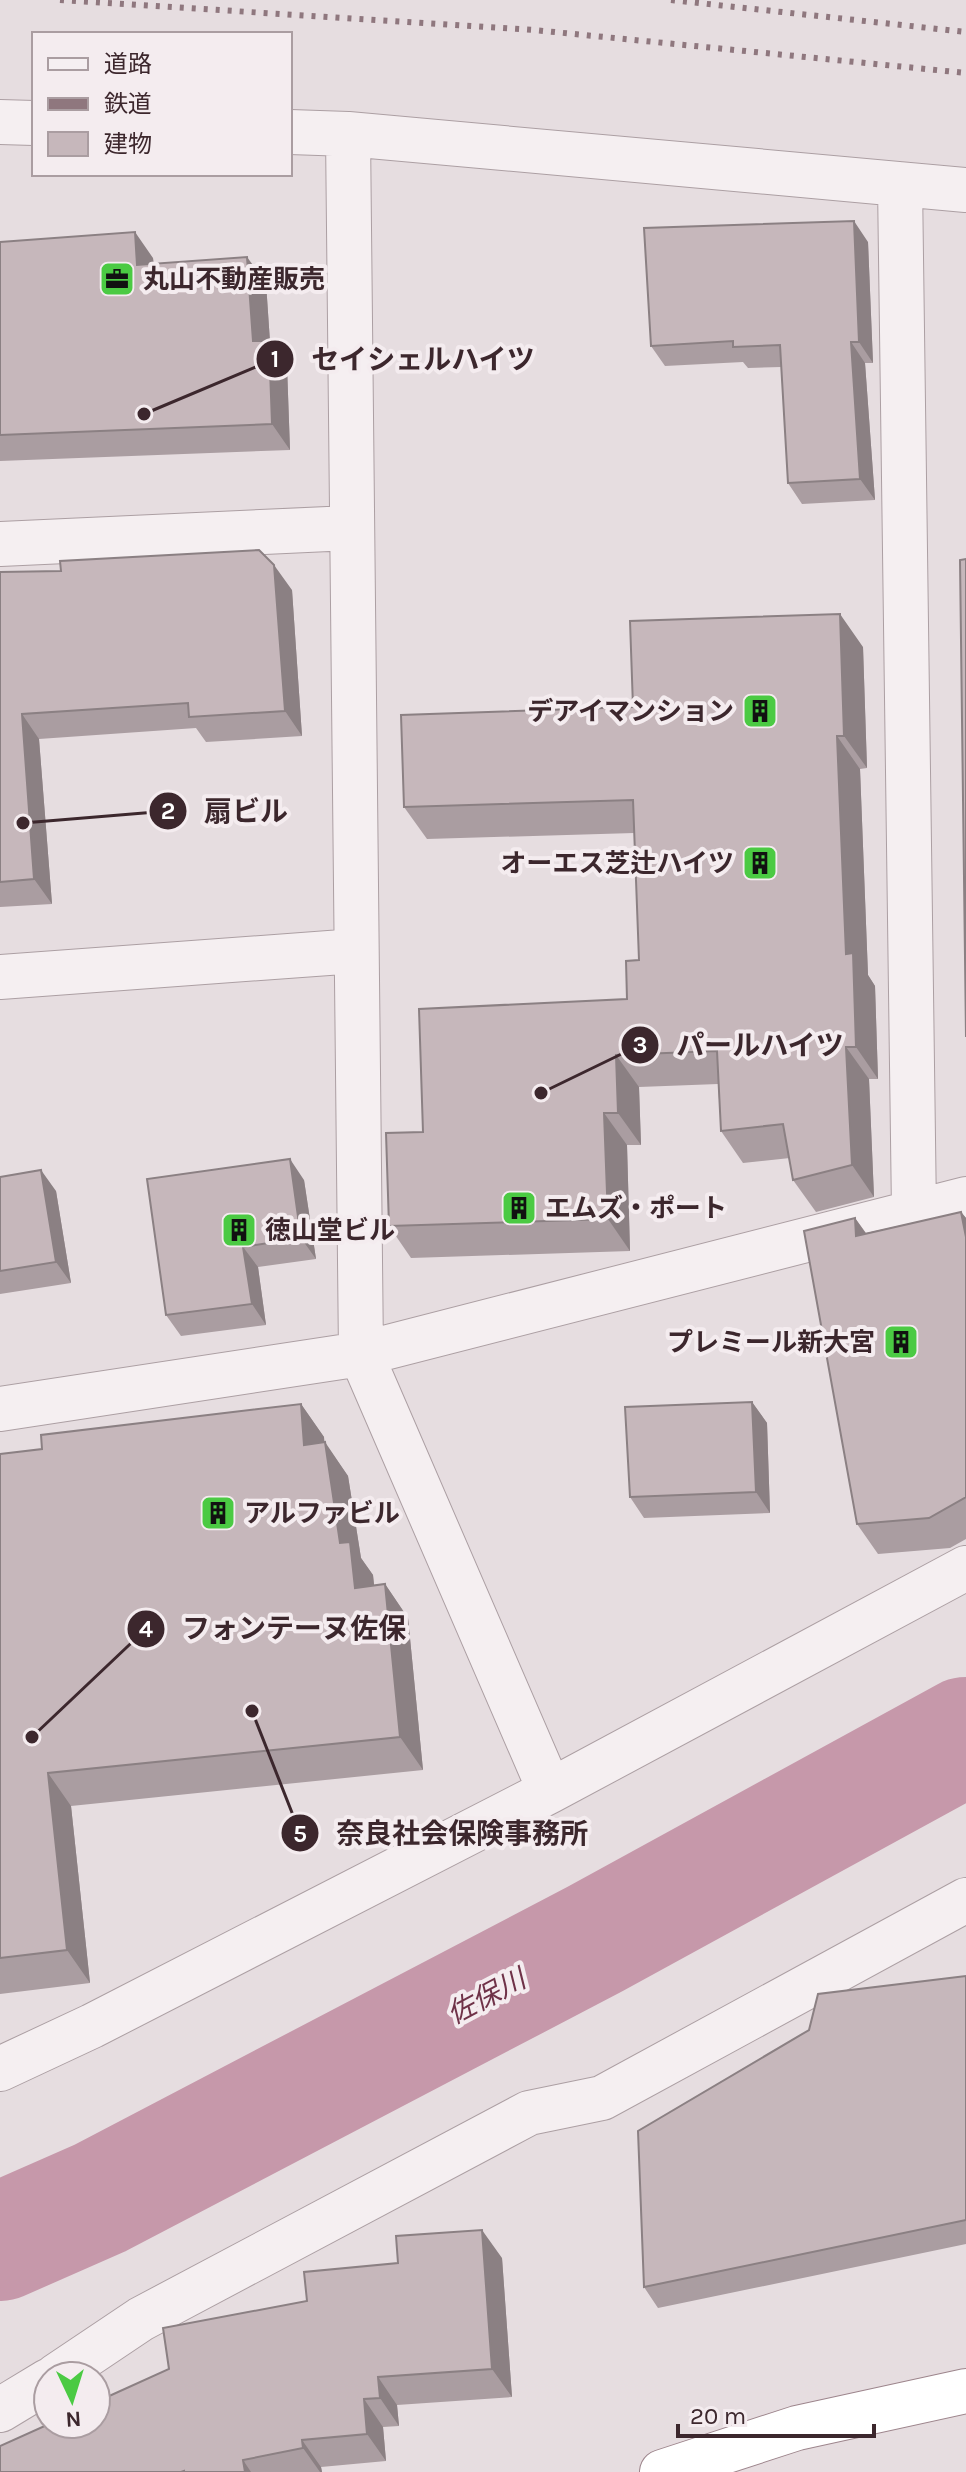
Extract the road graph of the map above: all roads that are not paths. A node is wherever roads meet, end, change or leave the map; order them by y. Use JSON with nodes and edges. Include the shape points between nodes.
{"nodes":[{"id":1,"x":0,"y":122,"type":"edge"},
{"id":2,"x":32,"y":123,"type":"edge"},
{"id":3,"x":292,"y":132,"type":"edge"},
{"id":4,"x":348,"y":134,"type":"junction"},
{"id":5,"x":900,"y":184,"type":"junction"},
{"id":6,"x":966,"y":190,"type":"edge"},
{"id":7,"x":350,"y":528,"type":"junction"},
{"id":8,"x":0,"y":544,"type":"edge"},
{"id":9,"x":356,"y":951,"type":"junction"},
{"id":10,"x":0,"y":977,"type":"edge"},
{"id":11,"x":966,"y":1199,"type":"edge"},
{"id":12,"x":914,"y":1212,"type":"junction"},
{"id":13,"x":361,"y":1354,"type":"junction"},
{"id":14,"x":0,"y":1409,"type":"edge"},
{"id":15,"x":966,"y":1568,"type":"edge"},
{"id":16,"x":550,"y":1791,"type":"junction"},
{"id":17,"x":966,"y":1900,"type":"edge"},
{"id":18,"x":0,"y":2069,"type":"edge"},
{"id":19,"x":80,"y":2360,"type":"edge"},
{"id":20,"x":32,"y":2391,"type":"edge"},
{"id":21,"x":966,"y":2391,"type":"edge"},
{"id":22,"x":0,"y":2410,"type":"edge"},
{"id":23,"x":662,"y":2472,"type":"edge"}],
"edges":[{"from":1,"to":2,"type":"street"},
{"from":3,"to":4,"type":"street"},
{"from":4,"to":5,"type":"street"},
{"from":4,"to":7,"type":"street"},
{"from":5,"to":6,"type":"street"},
{"from":5,"to":12,"type":"street"},
{"from":7,"to":8,"type":"street"},
{"from":7,"to":9,"type":"street"},
{"from":9,"to":10,"type":"street"},
{"from":9,"to":13,"type":"street"},
{"from":11,"to":12,"type":"street"},
{"from":12,"to":13,"type":"street"},
{"from":13,"to":14,"type":"street"},
{"from":13,"to":16,"type":"street"},
{"from":15,"to":16,"type":"street"},
{"from":16,"to":18,"type":"street"},
{"from":17,"to":19,"type":"street","via":[[602,2098],[515,2120],[141,2319]]},
{"from":20,"to":22,"type":"street"},
{"from":21,"to":23,"type":"highway","via":[[797,2428]]}]}
